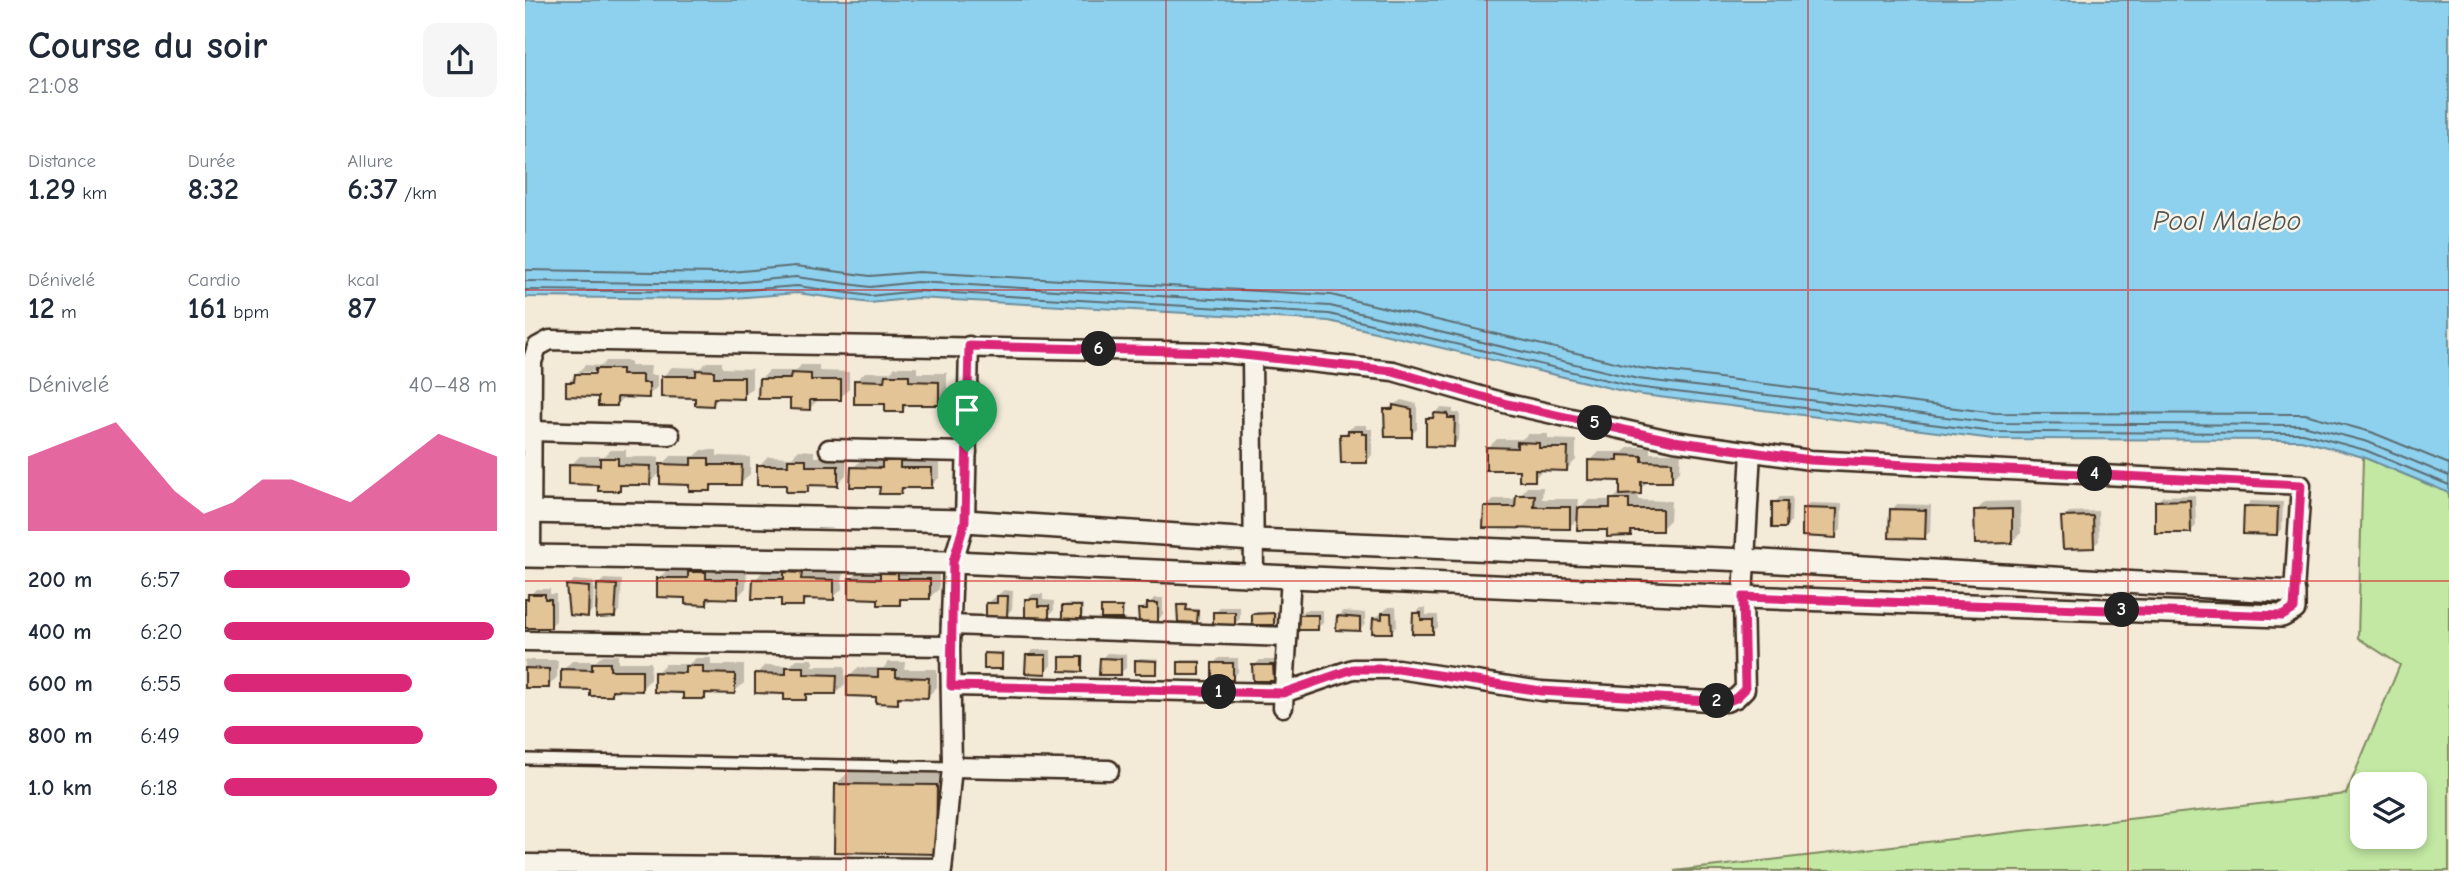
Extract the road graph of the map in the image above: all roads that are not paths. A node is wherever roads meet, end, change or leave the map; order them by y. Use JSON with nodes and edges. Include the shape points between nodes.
{"nodes":[{"id":1,"x":969,"y":346,"type":"junction"},
{"id":2,"x":1252,"y":356,"type":"junction"},
{"id":3,"x":532,"y":431,"type":"junction"},
{"id":4,"x":670,"y":435,"type":"dead end"},
{"id":5,"x":829,"y":449,"type":"dead end"},
{"id":6,"x":967,"y":452,"type":"junction"},
{"id":7,"x":1751,"y":452,"type":"junction"},
{"id":8,"x":529,"y":512,"type":"edge"},
{"id":9,"x":965,"y":521,"type":"junction"},
{"id":10,"x":1254,"y":540,"type":"junction"},
{"id":11,"x":528,"y":556,"type":"edge"},
{"id":12,"x":1746,"y":560,"type":"junction"},
{"id":13,"x":953,"y":562,"type":"junction"},
{"id":14,"x":1254,"y":574,"type":"junction"},
{"id":15,"x":1291,"y":576,"type":"junction"},
{"id":16,"x":2294,"y":592,"type":"junction"},
{"id":17,"x":1743,"y":597,"type":"junction"},
{"id":18,"x":951,"y":625,"type":"junction"},
{"id":19,"x":1287,"y":637,"type":"junction"},
{"id":20,"x":525,"y":641,"type":"edge"},
{"id":21,"x":950,"y":646,"type":"junction"},
{"id":22,"x":951,"y":686,"type":"junction"},
{"id":23,"x":1283,"y":700,"type":"junction"},
{"id":24,"x":525,"y":759,"type":"edge"},
{"id":25,"x":952,"y":767,"type":"junction"},
{"id":26,"x":1109,"y":770,"type":"dead end"},
{"id":27,"x":525,"y":864,"type":"edge"},
{"id":28,"x":639,"y":869,"type":"edge"},
{"id":29,"x":942,"y":870,"type":"edge"}],
"edges":[{"from":1,"to":2,"type":"street"},
{"from":1,"to":3,"type":"street","via":[[550,340],[537,347],[531,362]]},
{"from":1,"to":6,"type":"street"},
{"from":2,"to":7,"type":"street","via":[[1393,371],[1507,404],[1674,441]]},
{"from":2,"to":10,"type":"street"},
{"from":3,"to":4,"type":"street"},
{"from":3,"to":8,"type":"street"},
{"from":5,"to":6,"type":"street"},
{"from":6,"to":9,"type":"street"},
{"from":7,"to":12,"type":"street"},
{"from":7,"to":16,"type":"street","via":[[1810,460],[2301,485]]},
{"from":8,"to":9,"type":"street"},
{"from":8,"to":11,"type":"street"},
{"from":9,"to":10,"type":"street"},
{"from":9,"to":13,"type":"street"},
{"from":10,"to":12,"type":"street"},
{"from":10,"to":14,"type":"street"},
{"from":11,"to":13,"type":"street"},
{"from":12,"to":16,"type":"street"},
{"from":12,"to":17,"type":"street"},
{"from":13,"to":14,"type":"street"},
{"from":13,"to":18,"type":"street"},
{"from":14,"to":15,"type":"street"},
{"from":15,"to":17,"type":"street"},
{"from":15,"to":19,"type":"street"},
{"from":16,"to":17,"type":"street","via":[[2294,609],[2282,616]]},
{"from":17,"to":23,"type":"street","via":[[1745,689],[1726,702],[1541,691],[1398,669],[1353,669]]},
{"from":18,"to":19,"type":"street"},
{"from":18,"to":21,"type":"street"},
{"from":19,"to":23,"type":"street"},
{"from":20,"to":21,"type":"street"},
{"from":21,"to":22,"type":"street"},
{"from":22,"to":23,"type":"street"},
{"from":22,"to":25,"type":"street"},
{"from":24,"to":25,"type":"lane"},
{"from":25,"to":26,"type":"street"},
{"from":25,"to":29,"type":"street"},
{"from":27,"to":28,"type":"street"},
{"from":28,"to":29,"type":"street"}]}
